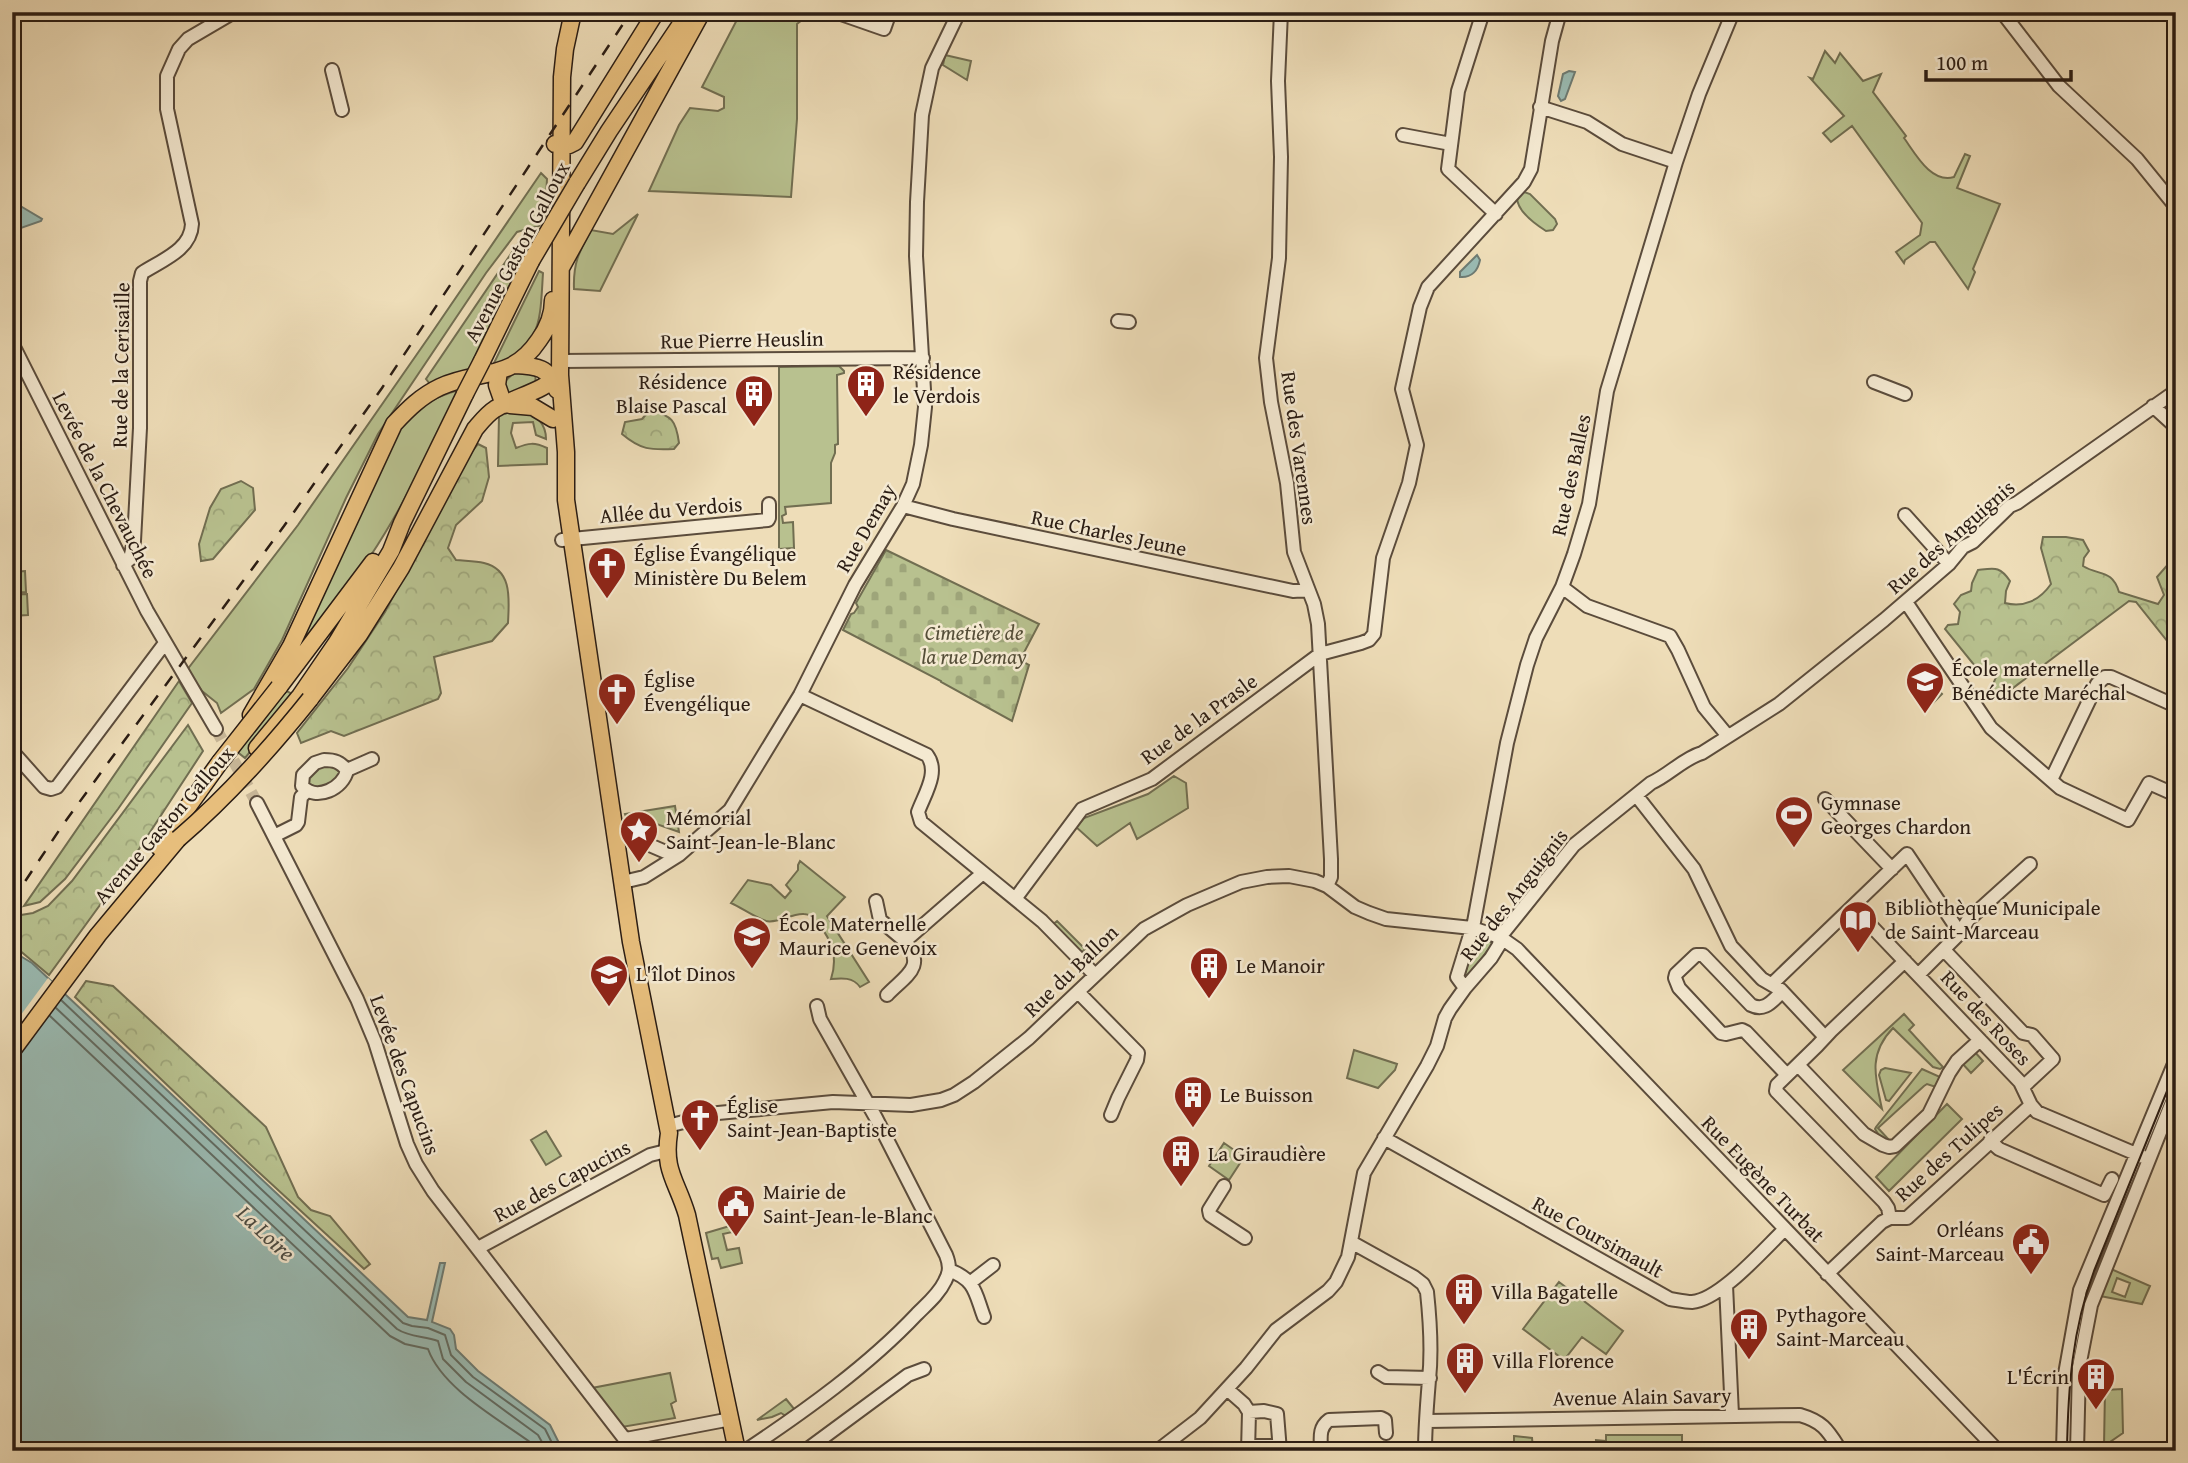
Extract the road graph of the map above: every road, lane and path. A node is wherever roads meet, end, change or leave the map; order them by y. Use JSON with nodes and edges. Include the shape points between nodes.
{"nodes":[{"id":1,"x":234,"y":12,"type":"edge"},
{"id":2,"x":564,"y":12,"type":"edge"},
{"id":3,"x":573,"y":12,"type":"edge"},
{"id":4,"x":656,"y":12,"type":"edge"},
{"id":5,"x":689,"y":12,"type":"edge"},
{"id":6,"x":702,"y":12,"type":"edge"},
{"id":7,"x":890,"y":12,"type":"edge"},
{"id":8,"x":959,"y":12,"type":"edge"},
{"id":9,"x":1281,"y":12,"type":"edge"},
{"id":10,"x":1483,"y":12,"type":"edge"},
{"id":11,"x":1560,"y":12,"type":"edge"},
{"id":12,"x":1733,"y":12,"type":"edge"},
{"id":13,"x":2001,"y":12,"type":"edge"},
{"id":14,"x":841,"y":14,"type":"edge"},
{"id":15,"x":331,"y":69,"type":"dead end"},
{"id":16,"x":1540,"y":107,"type":"junction"},
{"id":17,"x":342,"y":110,"type":"dead end"},
{"id":18,"x":1402,"y":135,"type":"dead end"},
{"id":19,"x":558,"y":144,"type":"junction"},
{"id":20,"x":1451,"y":144,"type":"junction"},
{"id":21,"x":1676,"y":162,"type":"junction"},
{"id":22,"x":2176,"y":207,"type":"edge"},
{"id":23,"x":1496,"y":214,"type":"junction"},
{"id":24,"x":560,"y":265,"type":"junction"},
{"id":25,"x":553,"y":310,"type":"junction"},
{"id":26,"x":12,"y":343,"type":"edge"},
{"id":27,"x":923,"y":358,"type":"junction"},
{"id":28,"x":515,"y":365,"type":"junction"},
{"id":29,"x":499,"y":371,"type":"junction"},
{"id":30,"x":555,"y":375,"type":"junction"},
{"id":31,"x":1874,"y":382,"type":"dead end"},
{"id":32,"x":2176,"y":391,"type":"edge"},
{"id":33,"x":1905,"y":394,"type":"dead end"},
{"id":34,"x":504,"y":405,"type":"junction"},
{"id":35,"x":2153,"y":405,"type":"junction"},
{"id":36,"x":553,"y":419,"type":"junction"},
{"id":37,"x":2176,"y":427,"type":"edge"},
{"id":38,"x":566,"y":500,"type":"junction"},
{"id":39,"x":769,"y":504,"type":"dead end"},
{"id":40,"x":903,"y":506,"type":"junction"},
{"id":41,"x":1905,"y":515,"type":"dead end"},
{"id":42,"x":402,"y":523,"type":"junction"},
{"id":43,"x":568,"y":540,"type":"junction"},
{"id":44,"x":1949,"y":564,"type":"junction"},
{"id":45,"x":123,"y":565,"type":"junction"},
{"id":46,"x":1562,"y":587,"type":"junction"},
{"id":47,"x":1308,"y":590,"type":"junction"},
{"id":48,"x":1906,"y":602,"type":"junction"},
{"id":49,"x":165,"y":643,"type":"junction"},
{"id":50,"x":1320,"y":654,"type":"junction"},
{"id":51,"x":800,"y":695,"type":"junction"},
{"id":52,"x":305,"y":698,"type":"junction"},
{"id":53,"x":2176,"y":706,"type":"edge"},
{"id":54,"x":216,"y":729,"type":"tunnel mouth"},
{"id":55,"x":1727,"y":735,"type":"junction"},
{"id":56,"x":12,"y":751,"type":"edge"},
{"id":57,"x":372,"y":759,"type":"dead end"},
{"id":58,"x":220,"y":762,"type":"junction"},
{"id":59,"x":347,"y":770,"type":"junction"},
{"id":60,"x":2051,"y":780,"type":"junction"},
{"id":61,"x":307,"y":791,"type":"junction"},
{"id":62,"x":1636,"y":795,"type":"junction"},
{"id":63,"x":2176,"y":795,"type":"edge"},
{"id":64,"x":1825,"y":799,"type":"dead end"},
{"id":65,"x":257,"y":803,"type":"tunnel mouth"},
{"id":66,"x":274,"y":836,"type":"junction"},
{"id":67,"x":617,"y":838,"type":"junction"},
{"id":68,"x":683,"y":850,"type":"junction"},
{"id":69,"x":664,"y":852,"type":"junction"},
{"id":70,"x":2030,"y":864,"type":"dead end"},
{"id":71,"x":660,"y":867,"type":"junction"},
{"id":72,"x":1892,"y":869,"type":"junction"},
{"id":73,"x":983,"y":873,"type":"junction"},
{"id":74,"x":622,"y":882,"type":"junction"},
{"id":75,"x":1327,"y":886,"type":"junction"},
{"id":76,"x":1015,"y":899,"type":"junction"},
{"id":77,"x":876,"y":901,"type":"dead end"},
{"id":78,"x":1854,"y":908,"type":"junction"},
{"id":79,"x":1472,"y":928,"type":"junction"},
{"id":80,"x":1960,"y":933,"type":"junction"},
{"id":81,"x":1500,"y":937,"type":"junction"},
{"id":82,"x":905,"y":941,"type":"junction"},
{"id":83,"x":93,"y":942,"type":"junction"},
{"id":84,"x":1944,"y":950,"type":"junction"},
{"id":85,"x":1905,"y":961,"type":"junction"},
{"id":86,"x":1095,"y":975,"type":"junction"},
{"id":87,"x":1918,"y":975,"type":"junction"},
{"id":88,"x":1465,"y":988,"type":"junction"},
{"id":89,"x":1777,"y":988,"type":"junction"},
{"id":90,"x":1078,"y":992,"type":"junction"},
{"id":91,"x":887,"y":995,"type":"dead end"},
{"id":92,"x":817,"y":1006,"type":"dead end"},
{"id":93,"x":1825,"y":1037,"type":"junction"},
{"id":94,"x":1980,"y":1040,"type":"junction"},
{"id":95,"x":12,"y":1051,"type":"edge"},
{"id":96,"x":2176,"y":1059,"type":"edge"},
{"id":97,"x":1798,"y":1065,"type":"junction"},
{"id":98,"x":1787,"y":1075,"type":"junction"},
{"id":99,"x":2023,"y":1087,"type":"junction"},
{"id":100,"x":2176,"y":1092,"type":"edge"},
{"id":101,"x":868,"y":1102,"type":"junction"},
{"id":102,"x":2031,"y":1105,"type":"junction"},
{"id":103,"x":1111,"y":1115,"type":"dead end"},
{"id":104,"x":668,"y":1126,"type":"junction"},
{"id":105,"x":1384,"y":1138,"type":"junction"},
{"id":106,"x":1990,"y":1141,"type":"junction"},
{"id":107,"x":2146,"y":1149,"type":"junction"},
{"id":108,"x":666,"y":1152,"type":"junction"},
{"id":109,"x":2112,"y":1179,"type":"dead end"},
{"id":110,"x":1224,"y":1186,"type":"dead end"},
{"id":111,"x":1890,"y":1218,"type":"junction"},
{"id":112,"x":1785,"y":1229,"type":"junction"},
{"id":113,"x":1245,"y":1238,"type":"dead end"},
{"id":114,"x":1351,"y":1242,"type":"junction"},
{"id":115,"x":478,"y":1248,"type":"junction"},
{"id":116,"x":993,"y":1265,"type":"dead end"},
{"id":117,"x":949,"y":1270,"type":"junction"},
{"id":118,"x":1827,"y":1274,"type":"junction"},
{"id":119,"x":971,"y":1282,"type":"junction"},
{"id":120,"x":1726,"y":1285,"type":"junction"},
{"id":121,"x":2077,"y":1301,"type":"junction"},
{"id":122,"x":2091,"y":1305,"type":"junction"},
{"id":123,"x":984,"y":1317,"type":"dead end"},
{"id":124,"x":924,"y":1369,"type":"dead end"},
{"id":125,"x":1378,"y":1372,"type":"dead end"},
{"id":126,"x":1430,"y":1378,"type":"junction"},
{"id":127,"x":1227,"y":1389,"type":"junction"},
{"id":128,"x":1249,"y":1412,"type":"junction"},
{"id":129,"x":1732,"y":1415,"type":"junction"},
{"id":130,"x":731,"y":1419,"type":"junction"},
{"id":131,"x":1428,"y":1421,"type":"junction"},
{"id":132,"x":1386,"y":1433,"type":"dead end"},
{"id":133,"x":1178,"y":1437,"type":"junction"},
{"id":134,"x":626,"y":1439,"type":"junction"},
{"id":135,"x":1248,"y":1448,"type":"edge"},
{"id":136,"x":1280,"y":1448,"type":"edge"},
{"id":137,"x":1159,"y":1450,"type":"edge"},
{"id":138,"x":634,"y":1451,"type":"edge"},
{"id":139,"x":737,"y":1451,"type":"edge"},
{"id":140,"x":745,"y":1451,"type":"edge"},
{"id":141,"x":805,"y":1451,"type":"edge"},
{"id":142,"x":1177,"y":1451,"type":"edge"},
{"id":143,"x":1321,"y":1451,"type":"edge"},
{"id":144,"x":1425,"y":1451,"type":"edge"},
{"id":145,"x":1841,"y":1451,"type":"edge"},
{"id":146,"x":1997,"y":1451,"type":"edge"},
{"id":147,"x":2063,"y":1451,"type":"edge"},
{"id":148,"x":2077,"y":1451,"type":"edge"}],
"edges":[{"from":1,"to":45,"type":"street","name":"Rue de la Cerisaille","via":[[188,39],[167,76],[167,109],[192,224],[181,248],[142,273],[140,281],[134,541],[130,559]]},
{"from":2,"to":19,"type":"main road","via":[[556,75]]},
{"from":3,"to":19,"type":"main road","via":[[565,49]]},
{"from":4,"to":19,"type":"main road","via":[[575,142]]},
{"from":5,"to":42,"type":"main road","name":"Avenue Gaston Galloux","bridge":true,"via":[[608,131],[531,261]]},
{"from":6,"to":24,"type":"main road"},
{"from":7,"to":14,"type":"street","via":[[884,29]]},
{"from":8,"to":27,"type":"street","name":"Rue Demay","via":[[932,68],[922,115],[916,256]]},
{"from":9,"to":47,"type":"street","name":"Rue des Varennes","via":[[1279,258],[1266,358],[1294,552]]},
{"from":10,"to":20,"type":"street","via":[[1458,91]]},
{"from":11,"to":16,"type":"street"},
{"from":12,"to":21,"type":"street","name":"Rue des Balles"},
{"from":13,"to":22,"type":"street","via":[[2059,86],[2137,159]]},
{"from":15,"to":17,"type":"street"},
{"from":16,"to":21,"type":"street","via":[[1587,122],[1622,144]]},
{"from":16,"to":23,"type":"street","via":[[1531,169]]},
{"from":18,"to":20,"type":"street"},
{"from":19,"to":24,"type":"main road"},
{"from":19,"to":25,"type":"main road"},
{"from":20,"to":23,"type":"street","via":[[1448,169]]},
{"from":21,"to":46,"type":"street","name":"Rue des Balles","via":[[1607,391],[1589,504]]},
{"from":23,"to":50,"type":"street","via":[[1428,287],[1420,307],[1402,389],[1417,445],[1383,558],[1374,634],[1361,643]]},
{"from":24,"to":30,"type":"main road"},
{"from":25,"to":28,"type":"main road","via":[[542,337]]},
{"from":25,"to":30,"type":"main road"},
{"from":26,"to":45,"type":"street","name":"Levée de la Chevauchée"},
{"from":27,"to":30,"type":"street","name":"Rue Pierre Heuslin"},
{"from":27,"to":40,"type":"street","name":"Rue Demay","via":[[921,445]]},
{"from":28,"to":29,"type":"main road"},
{"from":28,"to":30,"type":"main road","via":[[537,366]]},
{"from":29,"to":34,"type":"main road","via":[[497,385]]},
{"from":29,"to":58,"type":"main road","bridge":true,"via":[[442,386],[416,401],[394,424],[291,646]]},
{"from":30,"to":34,"type":"main road","via":[[539,391]]},
{"from":30,"to":36,"type":"main road"},
{"from":30,"to":38,"type":"main road"},
{"from":31,"to":33,"type":"street"},
{"from":32,"to":35,"type":"street","name":"Rue des Anguignis"},
{"from":34,"to":36,"type":"main road","via":[[528,406]]},
{"from":34,"to":52,"type":"main road","via":[[475,429],[401,568],[359,635]]},
{"from":35,"to":37,"type":"street"},
{"from":35,"to":44,"type":"street","name":"Rue des Anguignis","via":[[2010,506]]},
{"from":36,"to":38,"type":"main road"},
{"from":38,"to":43,"type":"main road"},
{"from":39,"to":43,"type":"street","name":"Allée du Verdois","via":[[768,520]]},
{"from":40,"to":47,"type":"street","name":"Rue Charles Jeune","via":[[1293,591]]},
{"from":40,"to":51,"type":"street","name":"Rue Demay","via":[[855,585]]},
{"from":41,"to":44,"type":"street"},
{"from":42,"to":52,"type":"main road","name":"Avenue Gaston Galloux","via":[[391,551]]},
{"from":42,"to":58,"type":"main road","name":"Avenue Gaston Galloux","bridge":true},
{"from":43,"to":67,"type":"main road"},
{"from":44,"to":48,"type":"street","name":"Rue des Anguignis"},
{"from":45,"to":49,"type":"street","name":"Levée de la Chevauchée"},
{"from":46,"to":55,"type":"street","via":[[1587,606],[1670,636],[1704,707]]},
{"from":46,"to":79,"type":"street","name":"Rue des Balles","via":[[1536,638],[1510,730]]},
{"from":47,"to":50,"type":"street","name":"Rue des Varennes","via":[[1318,624]]},
{"from":48,"to":55,"type":"street","name":"Rue des Anguignis","via":[[1779,704]]},
{"from":48,"to":60,"type":"street","via":[[1991,728]]},
{"from":49,"to":54,"type":"street"},
{"from":49,"to":56,"type":"street","via":[[57,787],[44,787]]},
{"from":50,"to":75,"type":"street","name":"Rue des Varennes","via":[[1331,859]]},
{"from":50,"to":76,"type":"street","name":"Rue de la Prasle","via":[[1152,779],[1082,809]]},
{"from":51,"to":68,"type":"street","name":"Rue Demay","via":[[730,810]]},
{"from":51,"to":73,"type":"street","via":[[927,755],[934,769],[918,818]]},
{"from":52,"to":83,"type":"main road","name":"Avenue Gaston Galloux","bridge":true},
{"from":53,"to":60,"type":"street","via":[[2105,677],[2097,684]]},
{"from":55,"to":62,"type":"street","name":"Rue des Anguignis"},
{"from":57,"to":59,"type":"street"},
{"from":58,"to":83,"type":"main road","name":"Avenue Gaston Galloux"},
{"from":59,"to":61,"type":"street","via":[[334,789]]},
{"from":59,"to":61,"type":"street","via":[[334,760],[314,763],[303,775],[302,786]]},
{"from":60,"to":63,"type":"street","via":[[2128,820],[2149,783]]},
{"from":61,"to":66,"type":"street","via":[[301,797],[296,825]]},
{"from":62,"to":81,"type":"street","name":"Rue des Anguignis","via":[[1574,845]]},
{"from":62,"to":89,"type":"street","via":[[1694,869],[1731,946]]},
{"from":64,"to":72,"type":"street"},
{"from":65,"to":66,"type":"street","name":"Levée des Capucins"},
{"from":66,"to":115,"type":"street","name":"Levée des Capucins","via":[[370,1028],[416,1164]]},
{"from":67,"to":69,"type":"street","via":[[631,837]]},
{"from":67,"to":74,"type":"main road"},
{"from":68,"to":69,"type":"street"},
{"from":68,"to":71,"type":"street","name":"Rue Demay"},
{"from":69,"to":71,"type":"street"},
{"from":70,"to":80,"type":"street","via":[[1968,920]]},
{"from":71,"to":74,"type":"street","name":"Rue Demay","via":[[640,879]]},
{"from":72,"to":78,"type":"street"},
{"from":72,"to":80,"type":"street","via":[[1907,854]]},
{"from":73,"to":76,"type":"street"},
{"from":73,"to":82,"type":"street"},
{"from":74,"to":104,"type":"main road"},
{"from":75,"to":79,"type":"street","name":"Rue du Ballon","via":[[1355,907],[1386,919]]},
{"from":75,"to":86,"type":"street","name":"Rue du Ballon","via":[[1289,876],[1241,882],[1144,929]]},
{"from":76,"to":86,"type":"street"},
{"from":77,"to":82,"type":"street","via":[[880,920]]},
{"from":78,"to":85,"type":"street","name":"Rue des Roses"},
{"from":78,"to":89,"type":"street"},
{"from":79,"to":81,"type":"street","name":"Rue du Ballon"},
{"from":79,"to":88,"type":"street","name":"Rue des Balles","via":[[1457,977]]},
{"from":80,"to":84,"type":"street"},
{"from":81,"to":88,"type":"street","name":"Rue des Anguignis","via":[[1491,958]]},
{"from":81,"to":112,"type":"street","name":"Rue Eugène Turbat","via":[[1517,949]]},
{"from":82,"to":91,"type":"street","via":[[916,959]]},
{"from":83,"to":95,"type":"main road"},
{"from":84,"to":87,"type":"street"},
{"from":84,"to":99,"type":"street","via":[[2053,1059]]},
{"from":85,"to":87,"type":"street","name":"Rue des Roses"},
{"from":85,"to":93,"type":"street"},
{"from":86,"to":90,"type":"street","name":"Rue du Ballon"},
{"from":87,"to":94,"type":"street","name":"Rue des Roses"},
{"from":88,"to":105,"type":"street","name":"Rue des Anguignis"},
{"from":89,"to":93,"type":"street"},
{"from":89,"to":98,"type":"street","via":[[1767,1006],[1757,1008],[1699,954],[1675,978],[1678,989],[1721,1033],[1742,1030]]},
{"from":90,"to":101,"type":"street","name":"Rue du Ballon","via":[[1020,1045],[954,1095],[919,1105]]},
{"from":90,"to":103,"type":"street","via":[[1138,1054]]},
{"from":92,"to":101,"type":"street"},
{"from":93,"to":97,"type":"street"},
{"from":94,"to":97,"type":"street","via":[[1957,1061],[1929,1114],[1889,1147],[1864,1134]]},
{"from":94,"to":99,"type":"street","name":"Rue des Roses"},
{"from":96,"to":107,"type":"street"},
{"from":97,"to":98,"type":"street"},
{"from":98,"to":111,"type":"street","via":[[1776,1091],[1884,1202]]},
{"from":99,"to":102,"type":"street","name":"Rue des Roses"},
{"from":100,"to":107,"type":"street"},
{"from":101,"to":104,"type":"street","name":"Rue du Ballon","via":[[718,1113]]},
{"from":101,"to":117,"type":"street","via":[[947,1255]]},
{"from":102,"to":106,"type":"street","name":"Rue des Tulipes"},
{"from":102,"to":107,"type":"street","via":[[2040,1114],[2099,1137],[2131,1140]]},
{"from":104,"to":108,"type":"main road"},
{"from":105,"to":114,"type":"street","name":"Rue des Anguignis","via":[[1364,1173]]},
{"from":105,"to":120,"type":"street","name":"Rue Coursimault","via":[[1670,1299],[1692,1302]]},
{"from":106,"to":109,"type":"street","via":[[1998,1149],[2104,1195]]},
{"from":106,"to":111,"type":"street","name":"Rue des Tulipes","via":[[1908,1218]]},
{"from":107,"to":121,"type":"street"},
{"from":107,"to":122,"type":"street"},
{"from":108,"to":115,"type":"street","name":"Rue des Capucins","via":[[650,1155]]},
{"from":108,"to":130,"type":"main road","via":[[687,1215]]},
{"from":110,"to":113,"type":"street","via":[[1210,1215]]},
{"from":111,"to":118,"type":"street","name":"Rue des Tulipes"},
{"from":112,"to":118,"type":"street","name":"Rue Eugène Turbat"},
{"from":112,"to":120,"type":"street","name":"Rue Coursimault"},
{"from":114,"to":126,"type":"street","via":[[1423,1284]]},
{"from":114,"to":127,"type":"street","name":"Rue des Anguignis","via":[[1332,1287],[1276,1330]]},
{"from":115,"to":134,"type":"street","name":"Levée des Capucins"},
{"from":116,"to":119,"type":"street"},
{"from":117,"to":119,"type":"street"},
{"from":117,"to":140,"type":"street","via":[[936,1294],[880,1350]]},
{"from":118,"to":146,"type":"street","name":"Rue Eugène Turbat"},
{"from":119,"to":123,"type":"street"},
{"from":120,"to":129,"type":"street"},
{"from":121,"to":122,"type":"street"},
{"from":121,"to":147,"type":"street","via":[[2065,1374]]},
{"from":122,"to":148,"type":"street","via":[[2079,1367]]},
{"from":124,"to":141,"type":"street","via":[[908,1375]]},
{"from":125,"to":126,"type":"street","via":[[1386,1377]]},
{"from":126,"to":131,"type":"street","via":[[1425,1407]]},
{"from":127,"to":128,"type":"street"},
{"from":127,"to":133,"type":"street","name":"Rue des Anguignis"},
{"from":128,"to":135,"type":"street"},
{"from":128,"to":136,"type":"street","via":[[1277,1413]]},
{"from":129,"to":131,"type":"street","name":"Avenue Alain Savary"},
{"from":129,"to":145,"type":"street","name":"Avenue Alain Savary","via":[[1814,1419],[1825,1426]]},
{"from":130,"to":134,"type":"street"},
{"from":130,"to":139,"type":"main road"},
{"from":131,"to":144,"type":"street"},
{"from":132,"to":143,"type":"street","via":[[1381,1418],[1329,1420],[1321,1430]]},
{"from":133,"to":137,"type":"street","name":"Rue des Anguignis"},
{"from":133,"to":142,"type":"street"},
{"from":134,"to":138,"type":"street","name":"Levée des Capucins"},
{"from":135,"to":136,"type":"street"}]}
